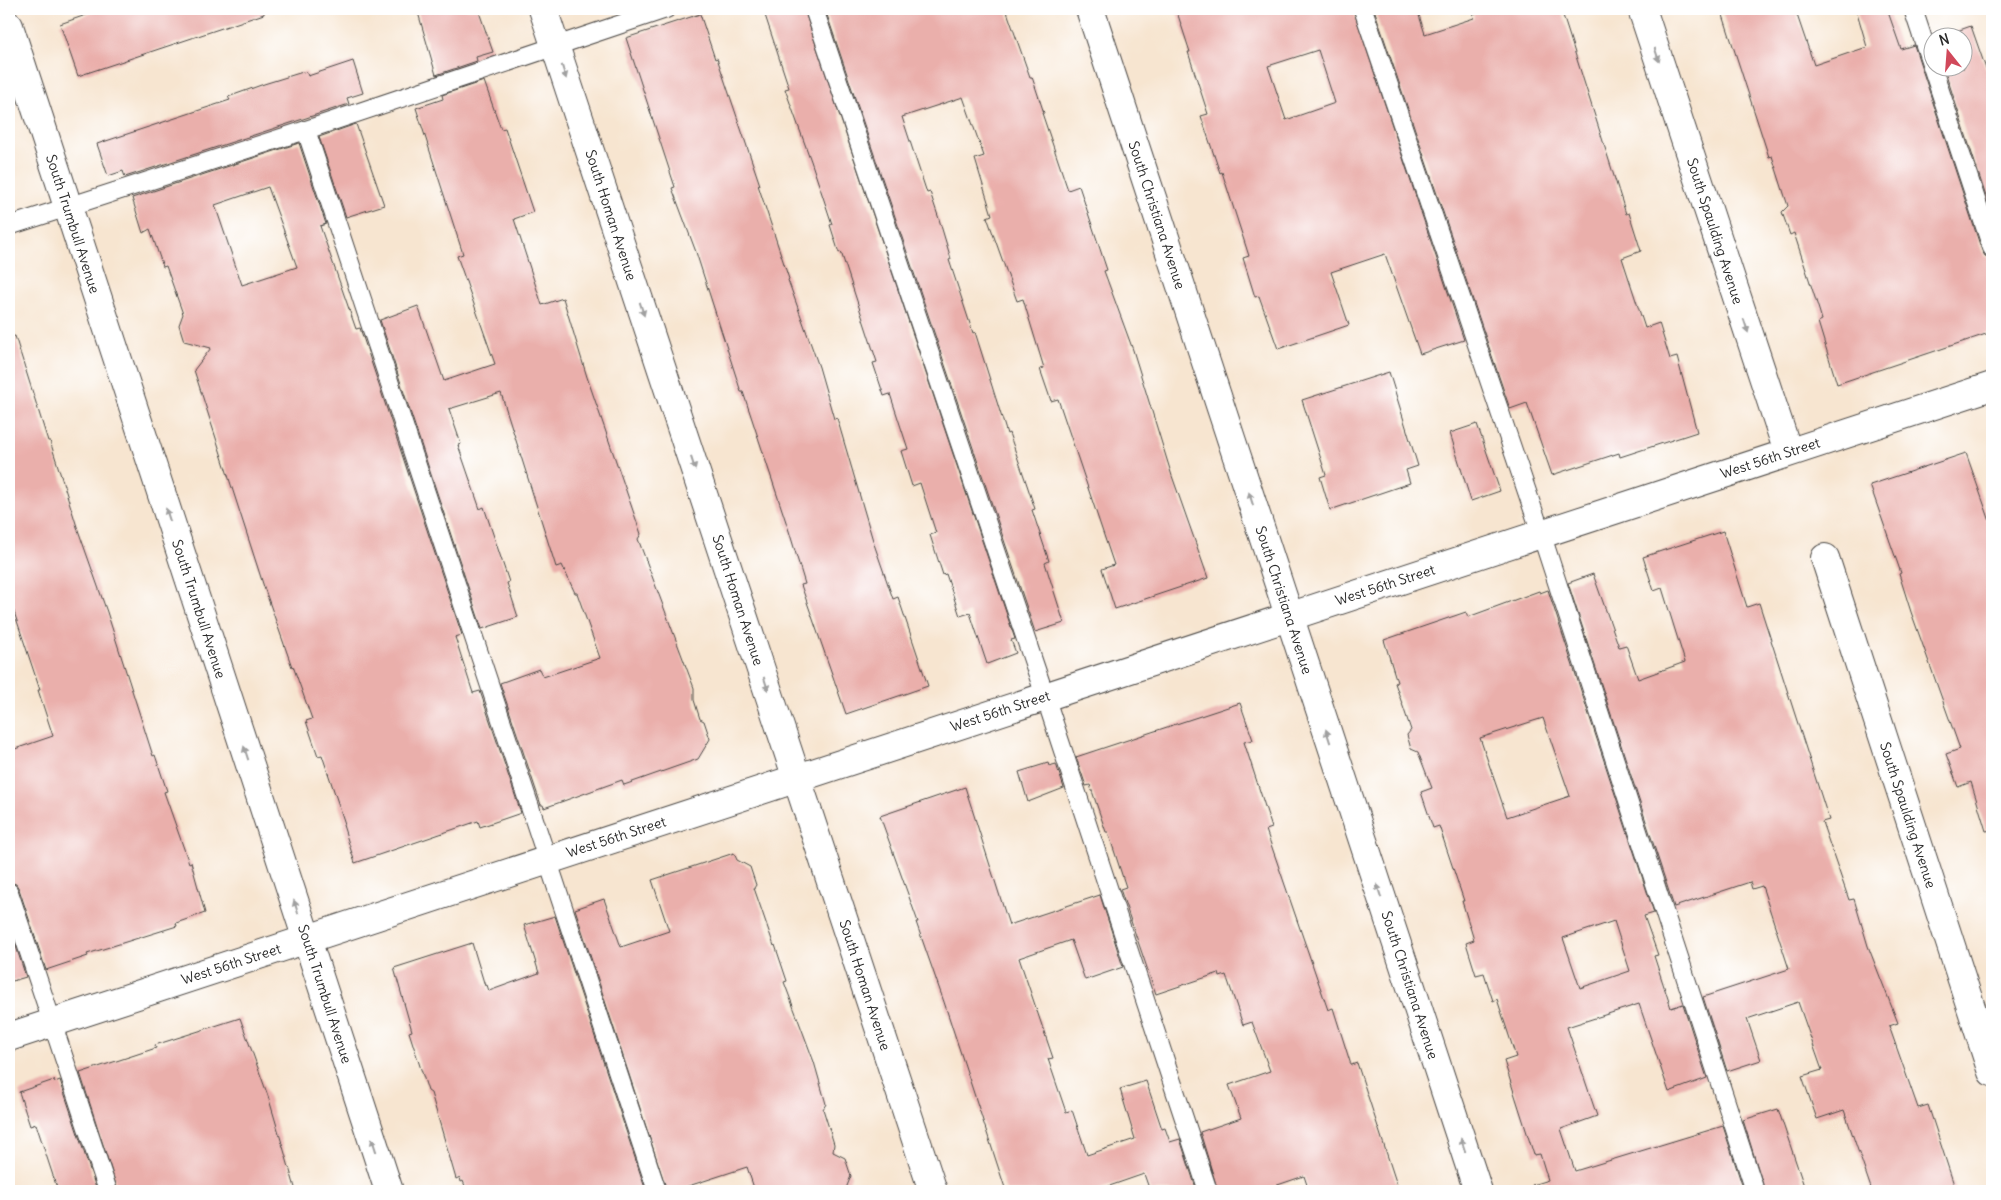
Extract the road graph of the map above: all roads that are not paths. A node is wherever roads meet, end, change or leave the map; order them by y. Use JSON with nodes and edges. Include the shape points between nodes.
{"nodes":[{"id":1,"x":543,"y":9,"type":"edge"},
{"id":2,"x":666,"y":9,"type":"edge"},
{"id":3,"x":814,"y":9,"type":"edge"},
{"id":4,"x":1090,"y":9,"type":"edge"},
{"id":5,"x":1363,"y":9,"type":"edge"},
{"id":6,"x":1642,"y":9,"type":"edge"},
{"id":7,"x":1913,"y":9,"type":"edge"},
{"id":8,"x":9,"y":26,"type":"edge"},
{"id":9,"x":555,"y":45,"type":"junction"},
{"id":10,"x":306,"y":130,"type":"junction"},
{"id":11,"x":67,"y":206,"type":"junction"},
{"id":12,"x":9,"y":226,"type":"edge"},
{"id":13,"x":1992,"y":248,"type":"edge"},
{"id":14,"x":1992,"y":386,"type":"edge"},
{"id":15,"x":1788,"y":452,"type":"junction"},
{"id":16,"x":1540,"y":533,"type":"junction"},
{"id":17,"x":1825,"y":558,"type":"dead end"},
{"id":18,"x":1289,"y":616,"type":"junction"},
{"id":19,"x":1045,"y":696,"type":"junction"},
{"id":20,"x":797,"y":778,"type":"junction"},
{"id":21,"x":547,"y":860,"type":"junction"},
{"id":22,"x":9,"y":892,"type":"edge"},
{"id":23,"x":307,"y":939,"type":"junction"},
{"id":24,"x":52,"y":1023,"type":"junction"},
{"id":25,"x":9,"y":1037,"type":"edge"},
{"id":26,"x":1992,"y":1072,"type":"edge"},
{"id":27,"x":108,"y":1191,"type":"edge"},
{"id":28,"x":389,"y":1191,"type":"edge"},
{"id":29,"x":657,"y":1191,"type":"edge"},
{"id":30,"x":933,"y":1191,"type":"edge"},
{"id":31,"x":1208,"y":1191,"type":"edge"},
{"id":32,"x":1478,"y":1191,"type":"edge"},
{"id":33,"x":1755,"y":1191,"type":"edge"}],
"edges":[{"from":1,"to":9,"type":"street","name":"South Homan Avenue"},
{"from":2,"to":9,"type":"lane"},
{"from":3,"to":19,"type":"lane"},
{"from":18,"to":4,"type":"street","name":"South Christiana Avenue","one_way":true},
{"from":5,"to":16,"type":"lane"},
{"from":6,"to":15,"type":"street","name":"South Spaulding Avenue","one_way":true},
{"from":7,"to":13,"type":"lane"},
{"from":8,"to":11,"type":"street","name":"South Trumbull Avenue"},
{"from":9,"to":10,"type":"lane"},
{"from":9,"to":20,"type":"street","name":"South Homan Avenue","one_way":true},
{"from":10,"to":11,"type":"lane"},
{"from":10,"to":21,"type":"lane"},
{"from":11,"to":12,"type":"lane"},
{"from":23,"to":11,"type":"street","name":"South Trumbull Avenue","one_way":true},
{"from":14,"to":15,"type":"street","name":"West 56th Street"},
{"from":15,"to":16,"type":"street","name":"West 56th Street"},
{"from":16,"to":18,"type":"street","name":"West 56th Street"},
{"from":16,"to":33,"type":"lane"},
{"from":17,"to":26,"type":"street","name":"South Spaulding Avenue"},
{"from":18,"to":19,"type":"street","name":"West 56th Street"},
{"from":32,"to":18,"type":"street","name":"South Christiana Avenue","one_way":true},
{"from":19,"to":20,"type":"street","name":"West 56th Street"},
{"from":19,"to":31,"type":"lane"},
{"from":20,"to":21,"type":"street","name":"West 56th Street"},
{"from":20,"to":30,"type":"street","name":"South Homan Avenue"},
{"from":21,"to":23,"type":"street","name":"West 56th Street"},
{"from":21,"to":29,"type":"lane"},
{"from":22,"to":24,"type":"lane"},
{"from":23,"to":24,"type":"street","name":"West 56th Street"},
{"from":28,"to":23,"type":"street","name":"South Trumbull Avenue","one_way":true},
{"from":24,"to":25,"type":"street","name":"West 56th Street"},
{"from":24,"to":27,"type":"lane"}]}
